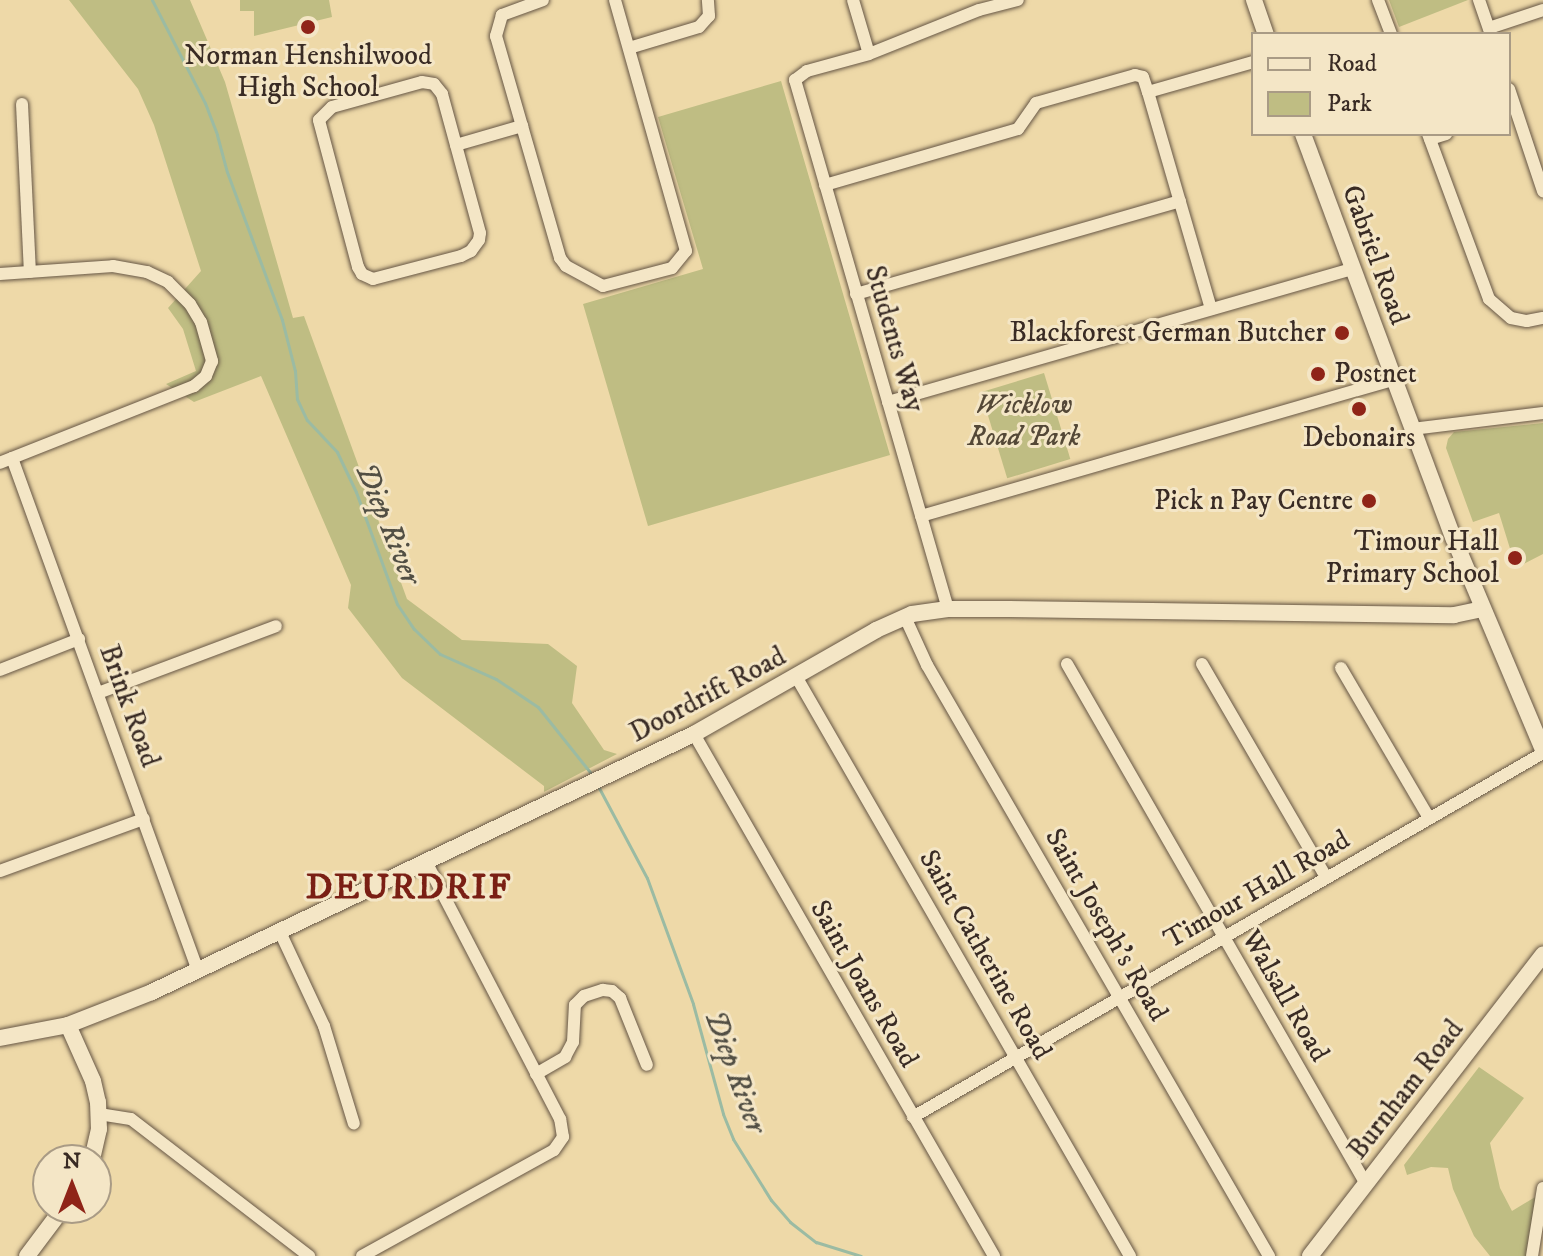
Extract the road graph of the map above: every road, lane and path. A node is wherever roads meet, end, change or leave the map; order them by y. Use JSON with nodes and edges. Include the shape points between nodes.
{"nodes":[{"id":1,"x":543,"y":0,"type":"edge"},
{"id":2,"x":615,"y":0,"type":"edge"},
{"id":3,"x":708,"y":0,"type":"edge"},
{"id":4,"x":853,"y":0,"type":"edge"},
{"id":5,"x":1018,"y":0,"type":"edge"},
{"id":6,"x":1254,"y":0,"type":"edge"},
{"id":7,"x":1378,"y":0,"type":"edge"},
{"id":8,"x":1479,"y":0,"type":"edge"},
{"id":9,"x":978,"y":5,"type":"edge"},
{"id":10,"x":1543,"y":10,"type":"edge"},
{"id":11,"x":1490,"y":31,"type":"edge"},
{"id":12,"x":1265,"y":32,"type":"edge"},
{"id":13,"x":1390,"y":32,"type":"edge"},
{"id":14,"x":629,"y":48,"type":"junction"},
{"id":15,"x":869,"y":54,"type":"junction"},
{"id":16,"x":1251,"y":63,"type":"edge"},
{"id":17,"x":1148,"y":92,"type":"junction"},
{"id":18,"x":22,"y":104,"type":"dead end"},
{"id":19,"x":1513,"y":112,"type":"edge"},
{"id":20,"x":522,"y":126,"type":"junction"},
{"id":21,"x":1304,"y":136,"type":"edge"},
{"id":22,"x":1429,"y":137,"type":"edge"},
{"id":23,"x":456,"y":145,"type":"junction"},
{"id":24,"x":825,"y":185,"type":"junction"},
{"id":25,"x":1543,"y":191,"type":"edge"},
{"id":26,"x":1180,"y":201,"type":"junction"},
{"id":27,"x":1352,"y":269,"type":"junction"},
{"id":28,"x":30,"y":272,"type":"junction"},
{"id":29,"x":0,"y":274,"type":"edge"},
{"id":30,"x":856,"y":294,"type":"junction"},
{"id":31,"x":1211,"y":309,"type":"junction"},
{"id":32,"x":1543,"y":319,"type":"edge"},
{"id":33,"x":1392,"y":380,"type":"junction"},
{"id":34,"x":888,"y":402,"type":"junction"},
{"id":35,"x":1543,"y":413,"type":"edge"},
{"id":36,"x":1412,"y":429,"type":"junction"},
{"id":37,"x":6,"y":460,"type":"edge"},
{"id":38,"x":921,"y":516,"type":"junction"},
{"id":39,"x":948,"y":609,"type":"junction"},
{"id":40,"x":1482,"y":609,"type":"junction"},
{"id":41,"x":905,"y":617,"type":"junction"},
{"id":42,"x":276,"y":626,"type":"dead end"},
{"id":43,"x":79,"y":639,"type":"junction"},
{"id":44,"x":1067,"y":664,"type":"dead end"},
{"id":45,"x":1202,"y":664,"type":"dead end"},
{"id":46,"x":1341,"y":668,"type":"dead end"},
{"id":47,"x":0,"y":670,"type":"edge"},
{"id":48,"x":797,"y":678,"type":"junction"},
{"id":49,"x":98,"y":693,"type":"junction"},
{"id":50,"x":694,"y":734,"type":"junction"},
{"id":51,"x":1543,"y":752,"type":"edge"},
{"id":52,"x":1429,"y":818,"type":"junction"},
{"id":53,"x":144,"y":819,"type":"junction"},
{"id":54,"x":426,"y":862,"type":"junction"},
{"id":55,"x":0,"y":871,"type":"edge"},
{"id":56,"x":1326,"y":877,"type":"junction"},
{"id":57,"x":280,"y":932,"type":"junction"},
{"id":58,"x":1223,"y":938,"type":"junction"},
{"id":59,"x":1543,"y":955,"type":"edge"},
{"id":60,"x":198,"y":971,"type":"junction"},
{"id":61,"x":1120,"y":997,"type":"junction"},
{"id":62,"x":68,"y":1025,"type":"junction"},
{"id":63,"x":0,"y":1038,"type":"edge"},
{"id":64,"x":1016,"y":1057,"type":"junction"},
{"id":65,"x":647,"y":1065,"type":"dead end"},
{"id":66,"x":536,"y":1074,"type":"junction"},
{"id":67,"x":99,"y":1114,"type":"junction"},
{"id":68,"x":913,"y":1117,"type":"junction"},
{"id":69,"x":354,"y":1124,"type":"dead end"},
{"id":70,"x":94,"y":1144,"type":"edge"},
{"id":71,"x":1366,"y":1184,"type":"junction"},
{"id":72,"x":1543,"y":1188,"type":"edge"},
{"id":73,"x":51,"y":1224,"type":"edge"},
{"id":74,"x":27,"y":1256,"type":"edge"},
{"id":75,"x":309,"y":1256,"type":"edge"},
{"id":76,"x":362,"y":1256,"type":"edge"},
{"id":77,"x":994,"y":1256,"type":"edge"},
{"id":78,"x":1130,"y":1256,"type":"edge"},
{"id":79,"x":1269,"y":1256,"type":"edge"},
{"id":80,"x":1310,"y":1256,"type":"edge"},
{"id":81,"x":1532,"y":1256,"type":"edge"}],
"edges":[{"from":1,"to":20,"type":"street","via":[[509,10],[497,23],[496,36]]},
{"from":2,"to":14,"type":"street"},
{"from":3,"to":14,"type":"street","via":[[709,16],[699,27]]},
{"from":4,"to":15,"type":"street"},
{"from":5,"to":9,"type":"street"},
{"from":6,"to":12,"type":"street"},
{"from":7,"to":13,"type":"street"},
{"from":8,"to":11,"type":"street"},
{"from":9,"to":15,"type":"street"},
{"from":10,"to":11,"type":"street"},
{"from":14,"to":20,"type":"street","via":[[686,243],[683,258],[672,268],[610,286],[566,266]]},
{"from":15,"to":24,"type":"street","name":"Students Way","via":[[800,74],[795,83]]},
{"from":16,"to":17,"type":"street"},
{"from":17,"to":24,"type":"street","via":[[1143,77],[1135,75],[1036,103],[1018,129]]},
{"from":17,"to":26,"type":"street"},
{"from":18,"to":28,"type":"street"},
{"from":19,"to":25,"type":"street"},
{"from":20,"to":23,"type":"street"},
{"from":21,"to":27,"type":"street","name":"Gabriel Road"},
{"from":22,"to":32,"type":"street","via":[[1489,299],[1511,318]]},
{"from":23,"to":23,"type":"street","via":[[480,233],[476,247],[448,260],[368,278],[358,267],[319,128],[324,112],[429,82],[439,87]]},
{"from":24,"to":30,"type":"street","name":"Students Way"},
{"from":26,"to":30,"type":"street"},
{"from":26,"to":31,"type":"street"},
{"from":27,"to":31,"type":"street"},
{"from":27,"to":33,"type":"street","name":"Gabriel Road"},
{"from":28,"to":29,"type":"street"},
{"from":28,"to":37,"type":"street","via":[[124,267],[168,282],[196,313],[211,350],[209,372],[194,386]]},
{"from":30,"to":34,"type":"street","name":"Students Way"},
{"from":31,"to":34,"type":"street"},
{"from":33,"to":36,"type":"street","name":"Gabriel Road"},
{"from":33,"to":38,"type":"street"},
{"from":34,"to":38,"type":"street","name":"Students Way"},
{"from":35,"to":36,"type":"street"},
{"from":36,"to":40,"type":"street","name":"Gabriel Road"},
{"from":37,"to":43,"type":"street","name":"Brink Road"},
{"from":38,"to":39,"type":"street","name":"Students Way"},
{"from":39,"to":40,"type":"street","name":"Doordrift Road","via":[[1454,615]]},
{"from":39,"to":41,"type":"street","name":"Doordrift Road"},
{"from":40,"to":51,"type":"street","name":"Gabriel Road"},
{"from":41,"to":48,"type":"street","name":"Doordrift Road"},
{"from":41,"to":61,"type":"street","name":"Saint Joseph's Road","via":[[927,665]]},
{"from":42,"to":49,"type":"street"},
{"from":43,"to":47,"type":"street"},
{"from":43,"to":49,"type":"street","name":"Brink Road"},
{"from":44,"to":58,"type":"street","name":"Walsall Road"},
{"from":45,"to":56,"type":"street"},
{"from":46,"to":52,"type":"street"},
{"from":48,"to":50,"type":"street","name":"Doordrift Road"},
{"from":48,"to":64,"type":"street","name":"Saint Catherine Road"},
{"from":49,"to":53,"type":"street","name":"Brink Road"},
{"from":50,"to":54,"type":"street","name":"Doordrift Road"},
{"from":50,"to":68,"type":"street","name":"Saint Joans Road"},
{"from":51,"to":52,"type":"street","name":"Timour Hall Road"},
{"from":52,"to":56,"type":"street","name":"Timour Hall Road"},
{"from":53,"to":55,"type":"street"},
{"from":53,"to":60,"type":"street","name":"Brink Road"},
{"from":54,"to":57,"type":"street","name":"Doordrift Road"},
{"from":54,"to":66,"type":"street"},
{"from":56,"to":58,"type":"street","name":"Timour Hall Road"},
{"from":57,"to":60,"type":"street","name":"Doordrift Road"},
{"from":57,"to":69,"type":"street","via":[[324,1026]]},
{"from":58,"to":61,"type":"street","name":"Timour Hall Road"},
{"from":58,"to":71,"type":"street","name":"Walsall Road"},
{"from":59,"to":71,"type":"street","name":"Burnham Road"},
{"from":60,"to":62,"type":"street","name":"Doordrift Road"},
{"from":61,"to":64,"type":"street","name":"Timour Hall Road"},
{"from":61,"to":79,"type":"street","name":"Saint Joseph's Road"},
{"from":62,"to":63,"type":"street","name":"Doordrift Road"},
{"from":62,"to":67,"type":"street","via":[[93,1081]]},
{"from":64,"to":68,"type":"street","name":"Timour Hall Road"},
{"from":64,"to":78,"type":"street","name":"Saint Catherine Road"},
{"from":65,"to":66,"type":"street","via":[[620,998],[603,990],[575,1005],[573,1042],[565,1057]]},
{"from":66,"to":76,"type":"street","via":[[560,1119],[563,1137],[554,1150]]},
{"from":67,"to":70,"type":"street"},
{"from":67,"to":75,"type":"street","via":[[131,1119]]},
{"from":68,"to":77,"type":"street","name":"Saint Joans Road"},
{"from":71,"to":80,"type":"street","name":"Burnham Road"},
{"from":72,"to":81,"type":"street"},
{"from":73,"to":74,"type":"street"}]}
